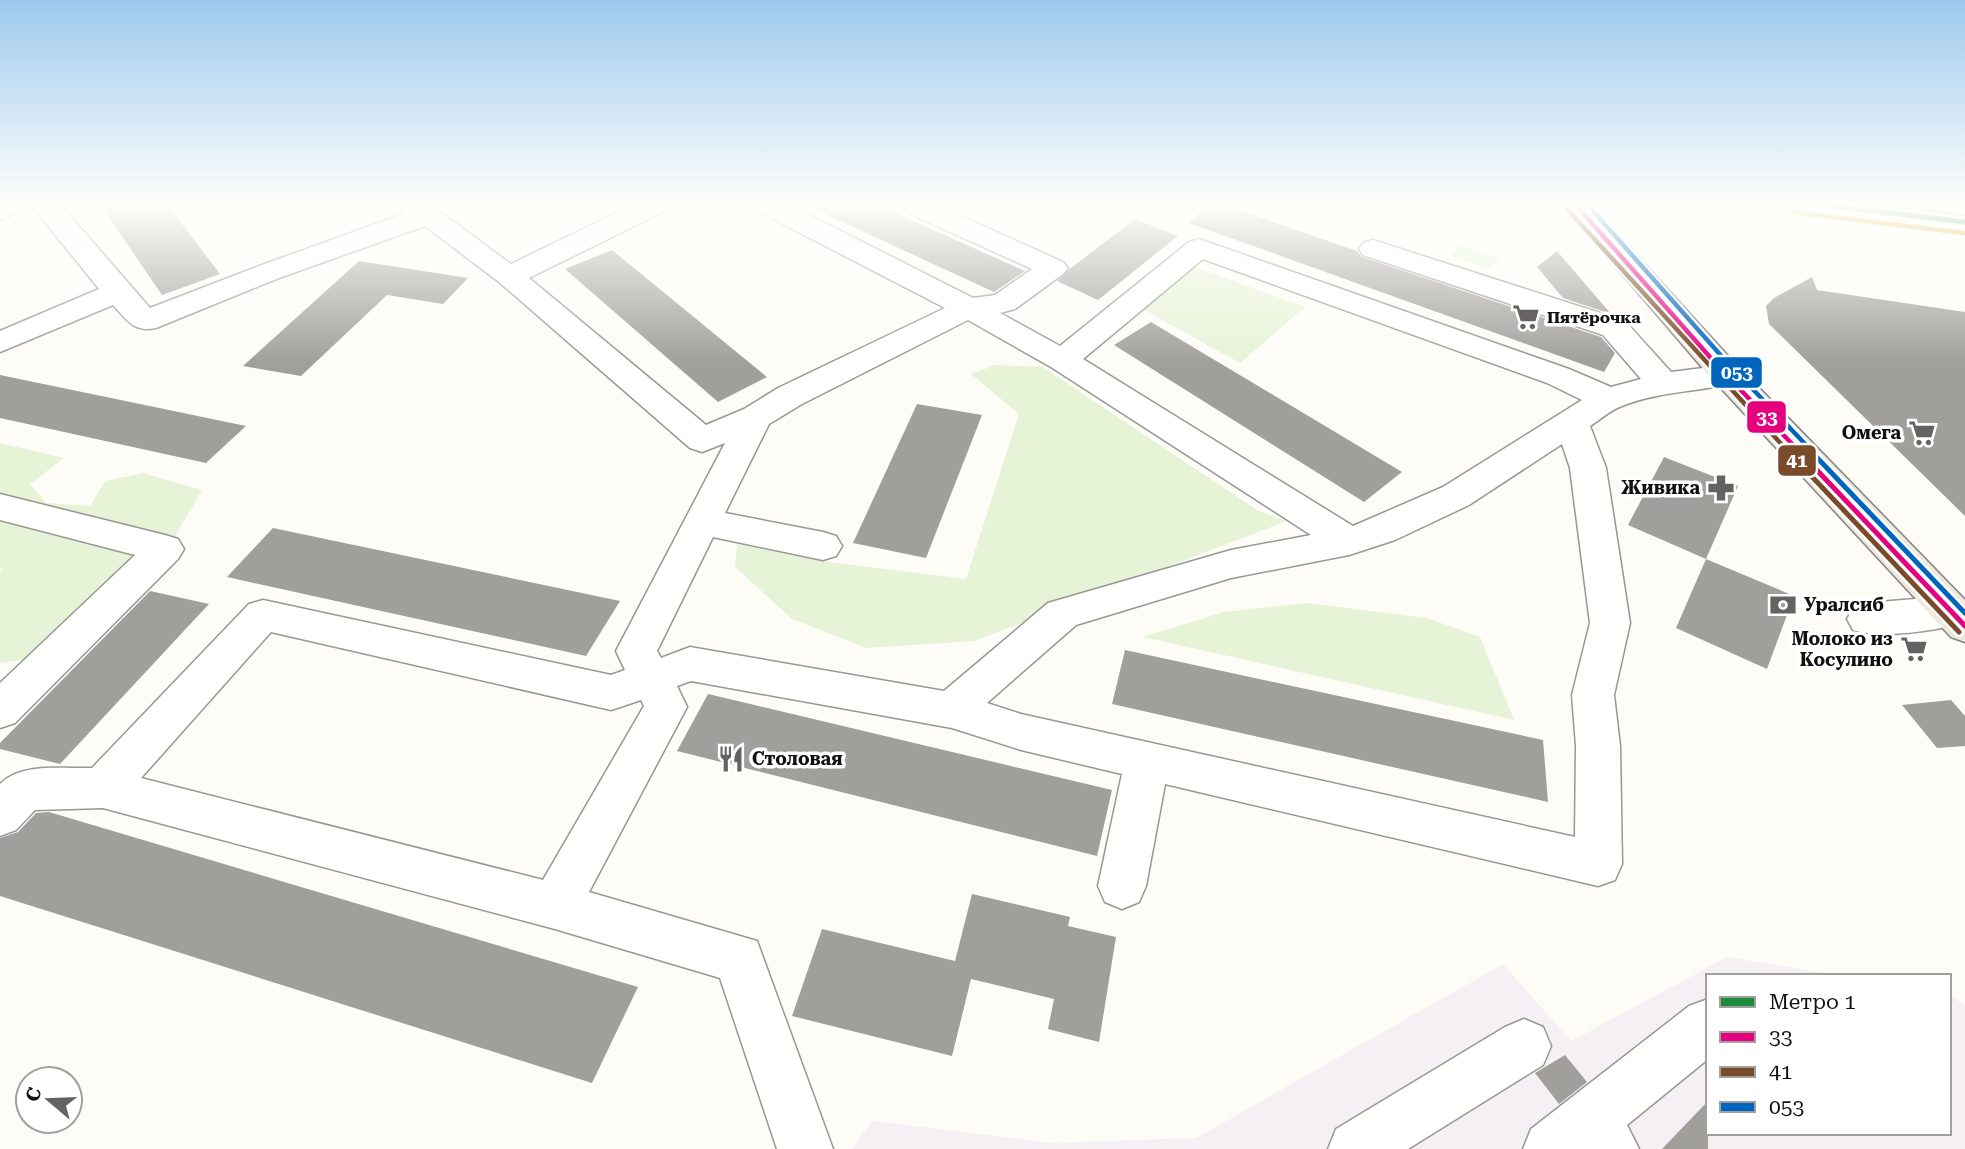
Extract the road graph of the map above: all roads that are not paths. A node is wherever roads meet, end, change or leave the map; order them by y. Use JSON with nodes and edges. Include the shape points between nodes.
{"nodes":[{"id":1,"x":88,"y":257,"type":"edge"},
{"id":2,"x":305,"y":257,"type":"edge"},
{"id":3,"x":483,"y":257,"type":"edge"},
{"id":4,"x":549,"y":257,"type":"edge"},
{"id":5,"x":868,"y":257,"type":"edge"},
{"id":6,"x":1029,"y":257,"type":"edge"},
{"id":7,"x":1188,"y":257,"type":"edge"},
{"id":8,"x":1223,"y":257,"type":"edge"},
{"id":9,"x":1396,"y":257,"type":"edge"},
{"id":10,"x":1619,"y":257,"type":"edge"},
{"id":11,"x":509,"y":276,"type":"junction"},
{"id":12,"x":117,"y":292,"type":"junction"},
{"id":13,"x":968,"y":308,"type":"junction"},
{"id":14,"x":0,"y":342,"type":"edge"},
{"id":15,"x":1062,"y":360,"type":"junction"},
{"id":16,"x":1727,"y":375,"type":"junction"},
{"id":17,"x":1663,"y":383,"type":"junction"},
{"id":18,"x":1608,"y":400,"type":"junction"},
{"id":19,"x":756,"y":417,"type":"junction"},
{"id":20,"x":1571,"y":422,"type":"junction"},
{"id":21,"x":0,"y":507,"type":"edge"},
{"id":22,"x":704,"y":522,"type":"junction"},
{"id":23,"x":1349,"y":541,"type":"junction"},
{"id":24,"x":823,"y":546,"type":"dead end"},
{"id":25,"x":1958,"y":618,"type":"edge"},
{"id":26,"x":1867,"y":619,"type":"dead end"},
{"id":27,"x":653,"y":680,"type":"junction"},
{"id":28,"x":5,"y":700,"type":"edge"},
{"id":29,"x":952,"y":710,"type":"junction"},
{"id":30,"x":1147,"y":760,"type":"junction"},
{"id":31,"x":103,"y":788,"type":"junction"},
{"id":32,"x":0,"y":815,"type":"edge"},
{"id":33,"x":1122,"y":886,"type":"dead end"},
{"id":34,"x":555,"y":906,"type":"junction"},
{"id":35,"x":1706,"y":1027,"type":"edge"},
{"id":36,"x":1524,"y":1046,"type":"dead end"},
{"id":37,"x":1582,"y":1141,"type":"edge"},
{"id":38,"x":805,"y":1149,"type":"edge"},
{"id":39,"x":1356,"y":1149,"type":"edge"}],
"edges":[{"from":1,"to":12,"type":"lane"},
{"from":2,"to":12,"type":"lane","via":[[145,321]]},
{"from":3,"to":11,"type":"lane"},
{"from":4,"to":11,"type":"lane"},
{"from":5,"to":13,"type":"lane"},
{"from":6,"to":13,"type":"lane","via":[[1054,268],[1004,303]]},
{"from":7,"to":15,"type":"lane"},
{"from":8,"to":18,"type":"lane","via":[[1558,376]]},
{"from":9,"to":17,"type":"lane","via":[[1614,328]]},
{"from":10,"to":16,"type":"main road"},
{"from":11,"to":19,"type":"lane","via":[[702,440]]},
{"from":12,"to":14,"type":"lane"},
{"from":13,"to":15,"type":"lane"},
{"from":13,"to":19,"type":"lane"},
{"from":15,"to":23,"type":"lane"},
{"from":16,"to":17,"type":"lane"},
{"from":16,"to":25,"type":"main road"},
{"from":17,"to":18,"type":"lane"},
{"from":18,"to":20,"type":"lane"},
{"from":19,"to":22,"type":"lane"},
{"from":20,"to":23,"type":"lane","via":[[1456,496]]},
{"from":20,"to":30,"type":"lane","via":[[1588,468],[1610,623],[1593,695],[1598,864]]},
{"from":21,"to":28,"type":"lane","via":[[165,549]]},
{"from":22,"to":24,"type":"lane"},
{"from":22,"to":27,"type":"lane","via":[[636,651]]},
{"from":23,"to":29,"type":"lane","via":[[1231,564],[1062,614]]},
{"from":25,"to":26,"type":"lane"},
{"from":27,"to":29,"type":"lane","via":[[690,664]]},
{"from":27,"to":31,"type":"lane","via":[[611,693],[263,615]]},
{"from":27,"to":34,"type":"lane","via":[[666,706]]},
{"from":29,"to":30,"type":"lane","via":[[1021,732]]},
{"from":30,"to":33,"type":"lane"},
{"from":31,"to":32,"type":"lane","via":[[24,790]]},
{"from":31,"to":34,"type":"lane"},
{"from":34,"to":38,"type":"lane","via":[[739,959]]},
{"from":35,"to":37,"type":"lane"},
{"from":36,"to":39,"type":"lane"}]}
